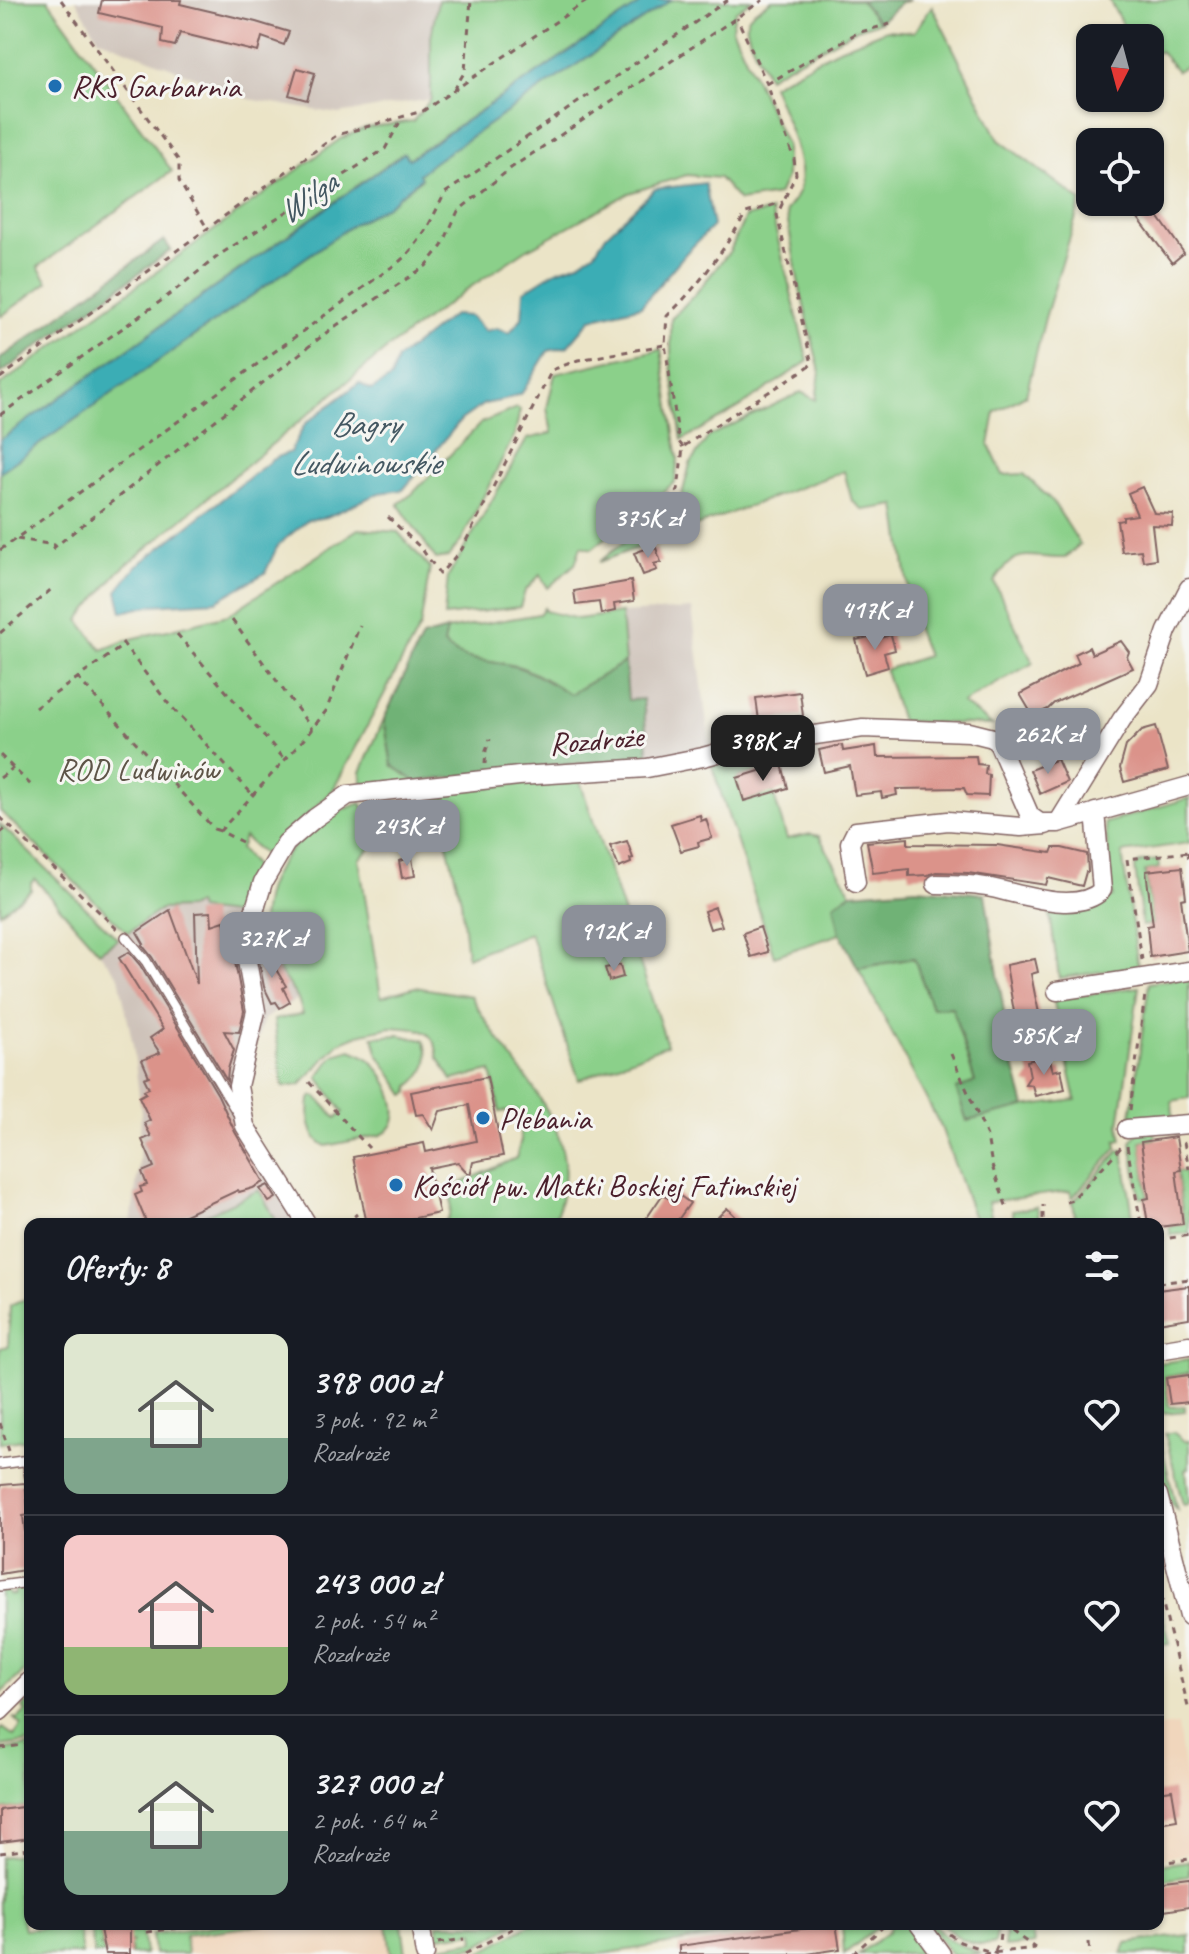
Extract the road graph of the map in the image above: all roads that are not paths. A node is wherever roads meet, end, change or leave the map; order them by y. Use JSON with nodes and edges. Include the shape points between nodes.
{"nodes":[{"id":1,"x":1189,"y":588,"type":"edge"},
{"id":2,"x":1189,"y":786,"type":"edge"},
{"id":3,"x":1095,"y":812,"type":"junction"},
{"id":4,"x":1053,"y":824,"type":"junction"},
{"id":5,"x":856,"y":882,"type":"dead end"},
{"id":6,"x":936,"y":884,"type":"dead end"},
{"id":7,"x":126,"y":937,"type":"road end"},
{"id":8,"x":1189,"y":971,"type":"edge"},
{"id":9,"x":1057,"y":991,"type":"dead end"},
{"id":10,"x":1185,"y":1125,"type":"edge"},
{"id":11,"x":245,"y":1126,"type":"junction"},
{"id":12,"x":1127,"y":1129,"type":"road end"},
{"id":13,"x":303,"y":1218,"type":"edge"},
{"id":14,"x":1189,"y":1345,"type":"edge"},
{"id":15,"x":1164,"y":1349,"type":"edge"},
{"id":16,"x":24,"y":1461,"type":"edge"},
{"id":17,"x":0,"y":1464,"type":"edge"},
{"id":18,"x":1164,"y":1518,"type":"edge"},
{"id":19,"x":24,"y":1583,"type":"edge"},
{"id":20,"x":0,"y":1586,"type":"edge"},
{"id":21,"x":1189,"y":1616,"type":"edge"},
{"id":22,"x":24,"y":1687,"type":"edge"},
{"id":23,"x":0,"y":1711,"type":"edge"},
{"id":24,"x":422,"y":1930,"type":"edge"},
{"id":25,"x":923,"y":1930,"type":"edge"},
{"id":26,"x":430,"y":1949,"type":"edge"},
{"id":27,"x":941,"y":1954,"type":"edge"}],
"edges":[{"from":1,"to":4,"type":"street","via":[[1149,684]]},
{"from":2,"to":3,"type":"street"},
{"from":3,"to":4,"type":"street"},
{"from":3,"to":6,"type":"street","via":[[1102,878],[1096,896],[1054,902],[986,887]]},
{"from":4,"to":5,"type":"street","via":[[948,821],[856,831],[850,843]]},
{"from":4,"to":11,"type":"street","name":"Rozdroże","via":[[1036,822],[1028,813],[996,741],[969,732],[863,728],[747,745],[647,768],[348,795],[286,843],[263,882],[245,950],[256,1011],[238,1086]]},
{"from":7,"to":11,"type":"lane","via":[[146,961]]},
{"from":8,"to":9,"type":"street"},
{"from":10,"to":12,"type":"street"},
{"from":11,"to":13,"type":"street","name":"Rozdroże"},
{"from":14,"to":15,"type":"street"},
{"from":16,"to":17,"type":"lane"},
{"from":18,"to":21,"type":"street"},
{"from":19,"to":20,"type":"lane"},
{"from":22,"to":23,"type":"street"},
{"from":24,"to":26,"type":"street"},
{"from":25,"to":27,"type":"street"}]}
